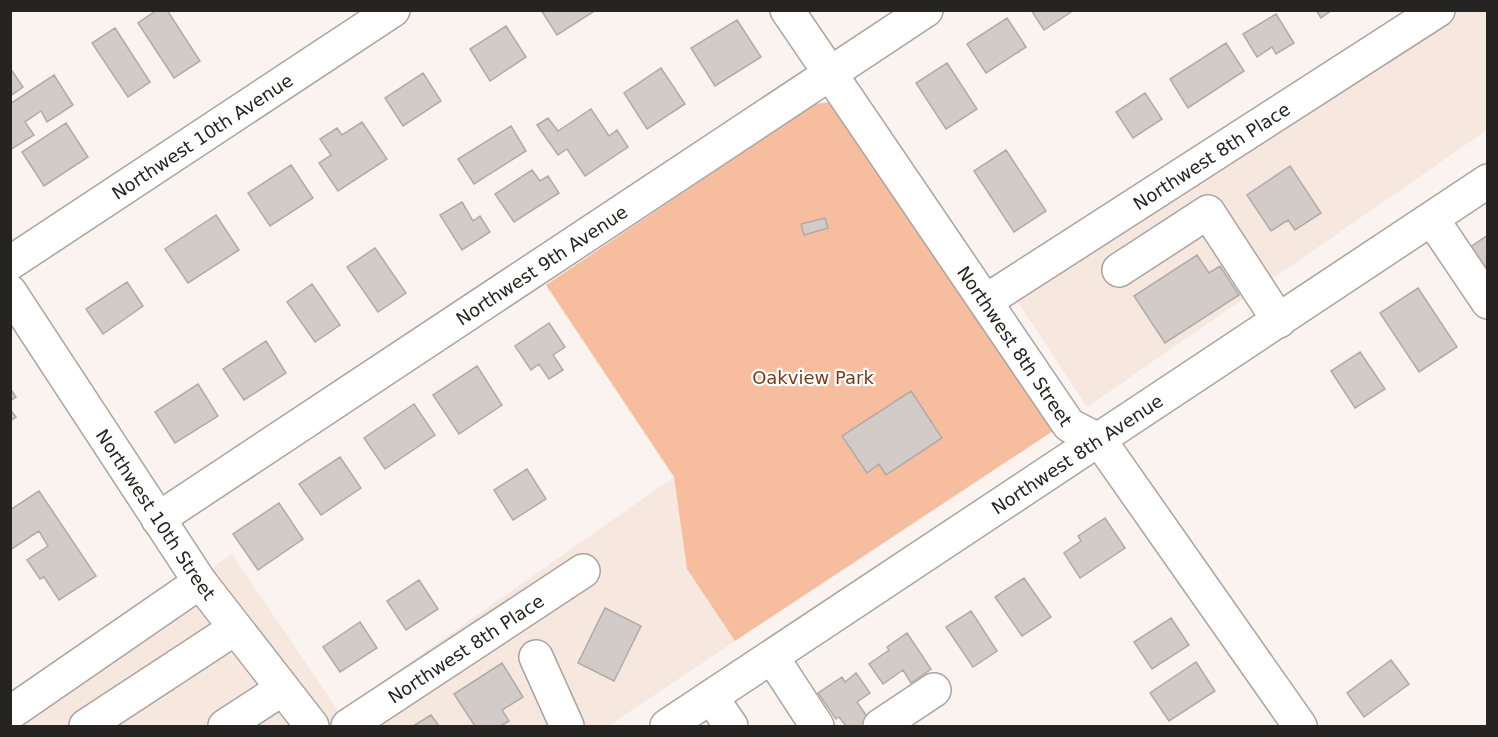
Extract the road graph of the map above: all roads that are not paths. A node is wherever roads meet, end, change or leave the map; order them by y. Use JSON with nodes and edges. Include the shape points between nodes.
{"nodes":[{"id":1,"x":393,"y":10,"type":"edge"},
{"id":2,"x":787,"y":10,"type":"edge"},
{"id":3,"x":926,"y":10,"type":"edge"},
{"id":4,"x":1438,"y":10,"type":"edge"},
{"id":5,"x":830,"y":75,"type":"junction"},
{"id":6,"x":1488,"y":181,"type":"edge"},
{"id":7,"x":1432,"y":219,"type":"junction"},
{"id":8,"x":10,"y":263,"type":"edge"},
{"id":9,"x":1119,"y":270,"type":"dead end"},
{"id":10,"x":10,"y":292,"type":"edge"},
{"id":11,"x":986,"y":301,"type":"junction"},
{"id":12,"x":1488,"y":302,"type":"edge"},
{"id":13,"x":1279,"y":321,"type":"junction"},
{"id":14,"x":1100,"y":441,"type":"junction"},
{"id":15,"x":158,"y":519,"type":"junction"},
{"id":16,"x":583,"y":572,"type":"dead end"},
{"id":17,"x":200,"y":582,"type":"junction"},
{"id":18,"x":234,"y":629,"type":"junction"},
{"id":19,"x":536,"y":657,"type":"dead end"},
{"id":20,"x":772,"y":657,"type":"junction"},
{"id":21,"x":282,"y":688,"type":"junction"},
{"id":22,"x":934,"y":690,"type":"dead end"},
{"id":23,"x":711,"y":697,"type":"junction"},
{"id":24,"x":10,"y":713,"type":"edge"},
{"id":25,"x":86,"y":726,"type":"edge"},
{"id":26,"x":225,"y":726,"type":"edge"},
{"id":27,"x":312,"y":726,"type":"edge"},
{"id":28,"x":348,"y":726,"type":"edge"},
{"id":29,"x":567,"y":726,"type":"edge"},
{"id":30,"x":667,"y":726,"type":"edge"},
{"id":31,"x":731,"y":726,"type":"edge"},
{"id":32,"x":817,"y":726,"type":"edge"},
{"id":33,"x":880,"y":726,"type":"edge"},
{"id":34,"x":1300,"y":726,"type":"edge"}],
"edges":[{"from":1,"to":8,"type":"street","name":"Northwest 10th Avenue"},
{"from":2,"to":5,"type":"street","name":"Northwest 8th Street"},
{"from":3,"to":5,"type":"street","name":"Northwest 9th Avenue"},
{"from":4,"to":11,"type":"street","name":"Northwest 8th Place"},
{"from":5,"to":11,"type":"street","name":"Northwest 8th Street"},
{"from":5,"to":15,"type":"street","name":"Northwest 9th Avenue"},
{"from":6,"to":7,"type":"street","name":"Northwest 8th Avenue"},
{"from":7,"to":12,"type":"street"},
{"from":7,"to":13,"type":"street","name":"Northwest 8th Avenue"},
{"from":9,"to":13,"type":"street","via":[[1208,212]]},
{"from":10,"to":15,"type":"street","name":"Northwest 10th Street"},
{"from":11,"to":14,"type":"street","name":"Northwest 8th Street","via":[[1069,425]]},
{"from":13,"to":14,"type":"street","name":"Northwest 8th Avenue"},
{"from":14,"to":20,"type":"street","name":"Northwest 8th Avenue"},
{"from":14,"to":34,"type":"street","name":"Northwest 8th Street"},
{"from":15,"to":17,"type":"street","name":"Northwest 10th Street"},
{"from":16,"to":28,"type":"street","name":"Northwest 8th Place"},
{"from":17,"to":18,"type":"street","name":"Northwest 10th Street"},
{"from":17,"to":24,"type":"street"},
{"from":18,"to":21,"type":"street","name":"Northwest 10th Street"},
{"from":18,"to":25,"type":"street"},
{"from":19,"to":29,"type":"street"},
{"from":20,"to":23,"type":"street","name":"Northwest 8th Avenue"},
{"from":20,"to":32,"type":"street"},
{"from":21,"to":26,"type":"street"},
{"from":21,"to":27,"type":"street","name":"Northwest 10th Street"},
{"from":22,"to":33,"type":"street"},
{"from":23,"to":30,"type":"street","name":"Northwest 8th Avenue"},
{"from":23,"to":31,"type":"street"}]}
